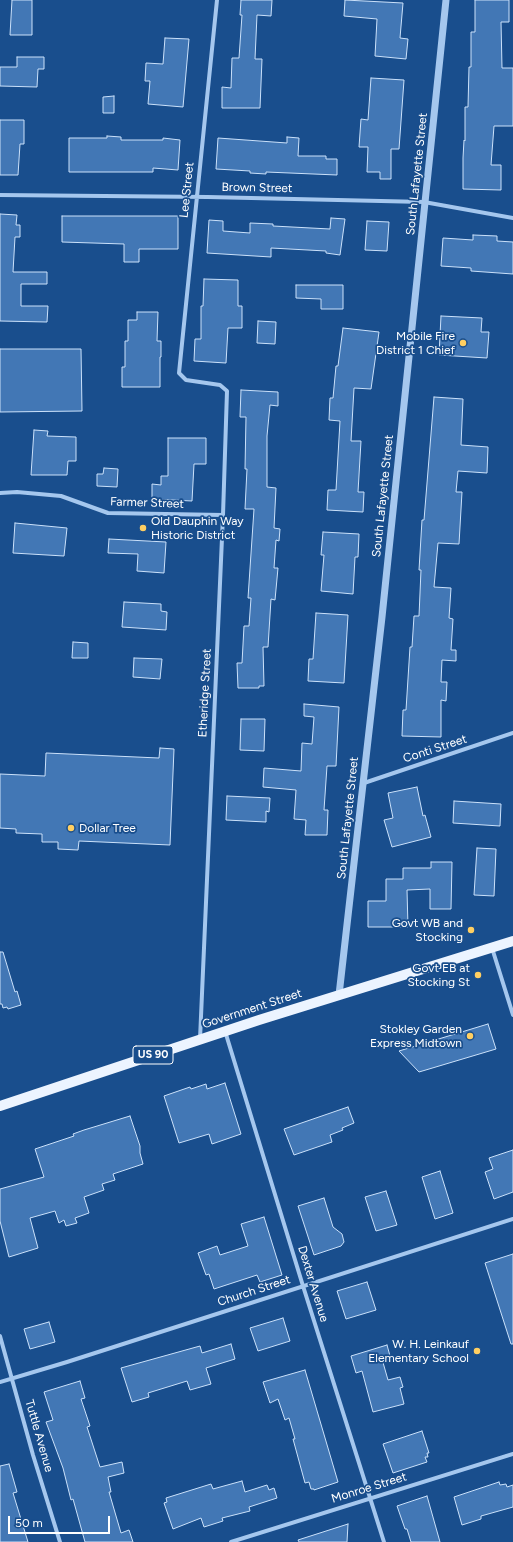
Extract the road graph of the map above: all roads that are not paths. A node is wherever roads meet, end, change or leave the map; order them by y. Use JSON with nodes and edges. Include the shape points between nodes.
{"nodes":[{"id":1,"x":217,"y":0,"type":"edge"},
{"id":2,"x":446,"y":0,"type":"edge"},
{"id":3,"x":0,"y":195,"type":"edge"},
{"id":4,"x":196,"y":197,"type":"junction"},
{"id":5,"x":424,"y":202,"type":"junction"},
{"id":6,"x":513,"y":218,"type":"edge"},
{"id":7,"x":186,"y":380,"type":"joint"},
{"id":8,"x":0,"y":493,"type":"edge"},
{"id":9,"x":223,"y":515,"type":"junction"},
{"id":10,"x":513,"y":733,"type":"edge"},
{"id":11,"x":364,"y":783,"type":"junction"},
{"id":12,"x":513,"y":941,"type":"edge"},
{"id":13,"x":492,"y":948,"type":"junction"},
{"id":14,"x":339,"y":995,"type":"junction"},
{"id":15,"x":513,"y":1015,"type":"edge"},
{"id":16,"x":225,"y":1031,"type":"junction"},
{"id":17,"x":200,"y":1039,"type":"junction"},
{"id":18,"x":0,"y":1106,"type":"edge"},
{"id":19,"x":513,"y":1219,"type":"edge"},
{"id":20,"x":303,"y":1286,"type":"junction"},
{"id":21,"x":0,"y":1336,"type":"edge"},
{"id":22,"x":12,"y":1378,"type":"junction"},
{"id":23,"x":0,"y":1382,"type":"edge"},
{"id":24,"x":513,"y":1454,"type":"edge"},
{"id":25,"x":370,"y":1498,"type":"junction"},
{"id":26,"x":60,"y":1542,"type":"edge"},
{"id":27,"x":231,"y":1542,"type":"edge"},
{"id":28,"x":384,"y":1542,"type":"edge"}],
"edges":[{"from":1,"to":4,"type":"street","name":"Lee Street"},
{"from":2,"to":5,"type":"street","name":"South Lafayette Street"},
{"from":3,"to":4,"type":"street","name":"Brown Street"},
{"from":4,"to":5,"type":"street","name":"Brown Street"},
{"from":4,"to":7,"type":"street","name":"Lee Street","via":[[179,373]]},
{"from":5,"to":6,"type":"street","name":"Brown Street"},
{"from":5,"to":11,"type":"street","name":"South Lafayette Street"},
{"from":7,"to":9,"type":"street","name":"Etheridge Street","via":[[220,385],[227,391]]},
{"from":8,"to":9,"type":"street","name":"Farmer Street","via":[[61,496],[108,513]]},
{"from":9,"to":17,"type":"street","name":"Etheridge Street"},
{"from":10,"to":11,"type":"street","name":"Conti Street"},
{"from":11,"to":14,"type":"street","name":"South Lafayette Street"},
{"from":12,"to":13,"type":"main road","name":"Government Street","number":"US 90"},
{"from":13,"to":14,"type":"main road","name":"Government Street","number":"US 90"},
{"from":13,"to":15,"type":"street"},
{"from":14,"to":16,"type":"main road","name":"Government Street","number":"US 90"},
{"from":16,"to":17,"type":"main road","name":"Government Street","number":"US 90"},
{"from":16,"to":20,"type":"street","name":"Dexter Avenue"},
{"from":17,"to":18,"type":"main road","name":"Government Street","number":"US 90"},
{"from":19,"to":20,"type":"street","name":"Church Street"},
{"from":20,"to":22,"type":"street","name":"Church Street"},
{"from":20,"to":25,"type":"street","name":"Dexter Avenue"},
{"from":21,"to":22,"type":"street","name":"Tuttle Avenue"},
{"from":22,"to":23,"type":"street","name":"Church Street"},
{"from":22,"to":26,"type":"street","name":"Tuttle Avenue"},
{"from":24,"to":25,"type":"street","name":"Monroe Street"},
{"from":25,"to":27,"type":"street","name":"Monroe Street"},
{"from":25,"to":28,"type":"street","name":"Dexter Avenue"}]}
